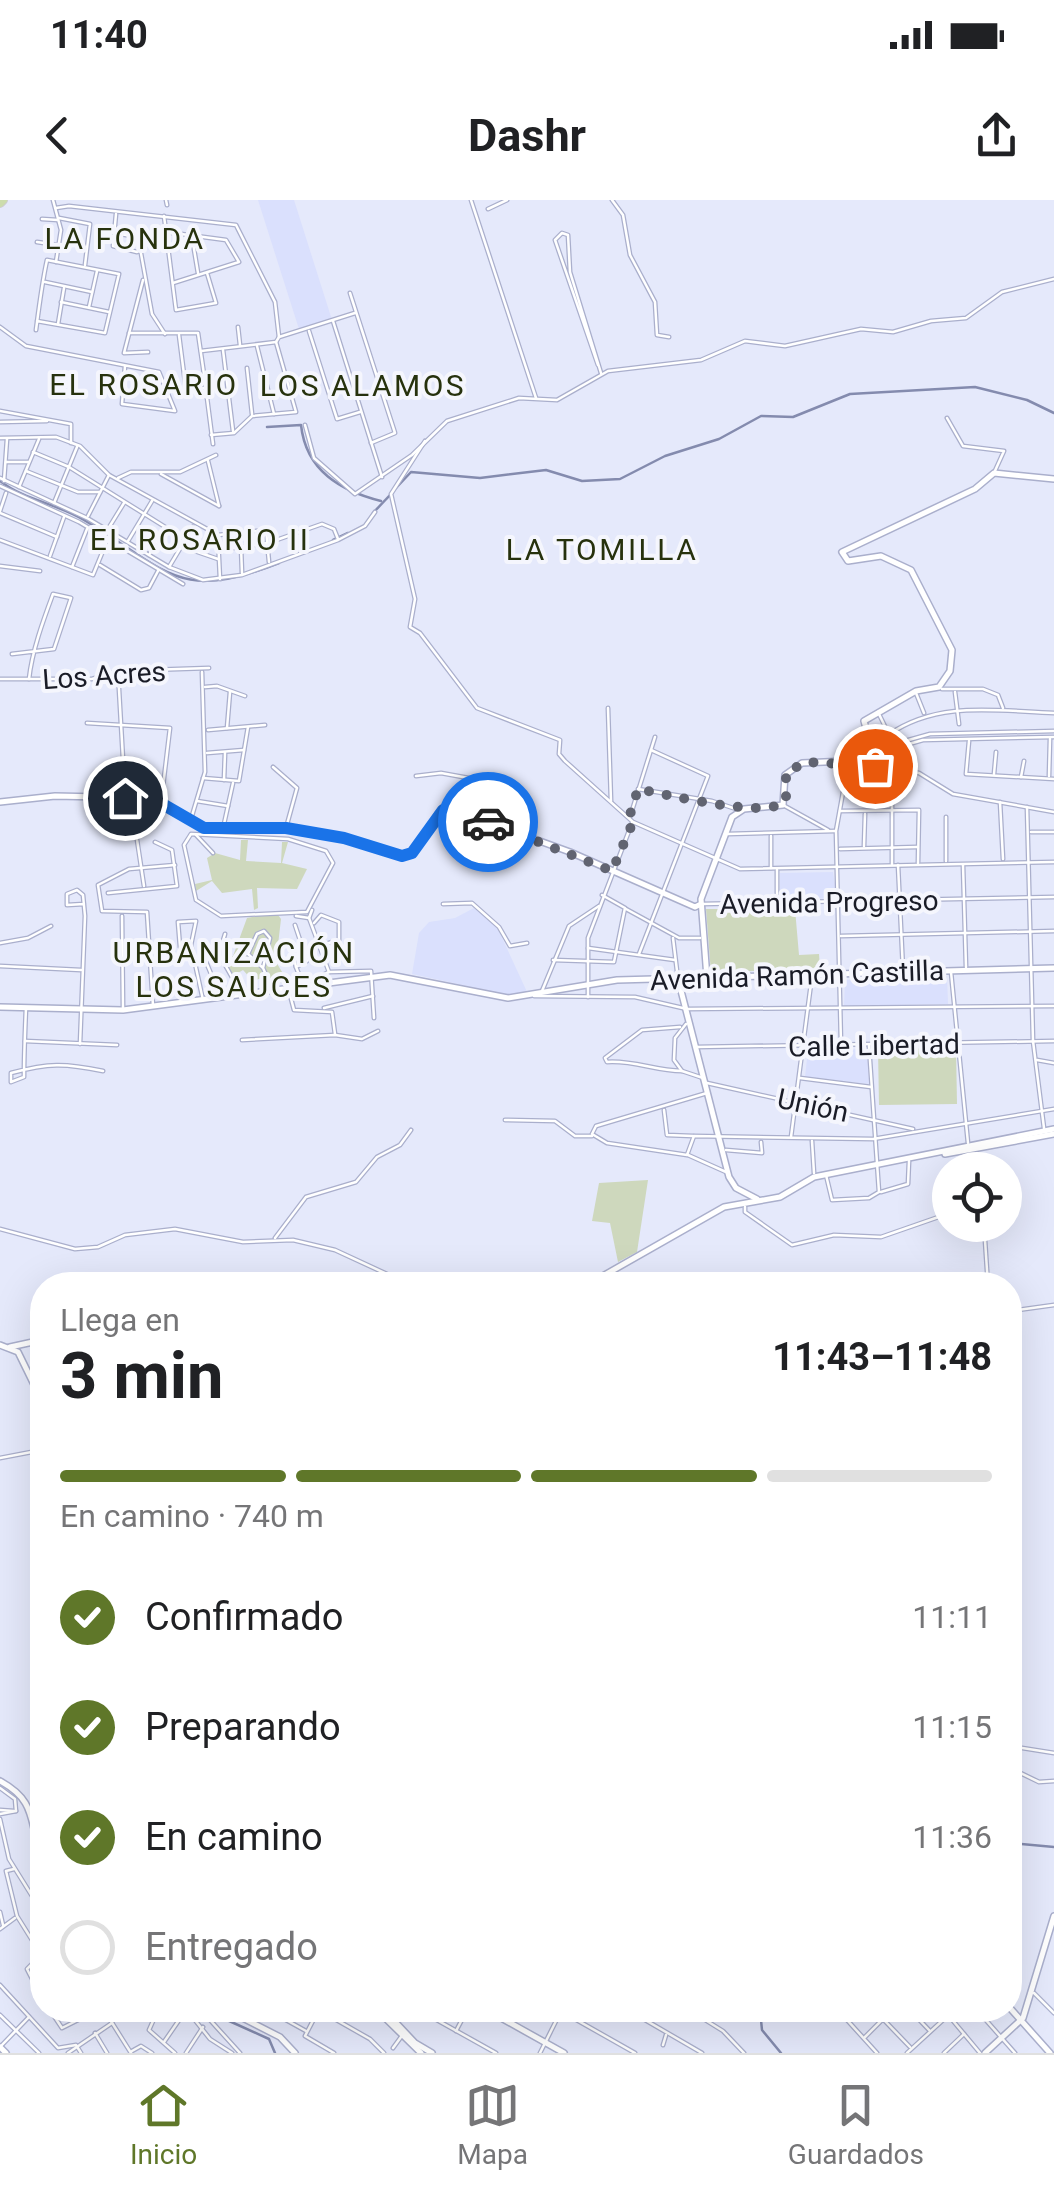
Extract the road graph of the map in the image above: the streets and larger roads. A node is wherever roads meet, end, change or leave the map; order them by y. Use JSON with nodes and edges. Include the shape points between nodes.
{"nodes":[{"id":1,"x":53,"y":200,"type":"edge"},
{"id":2,"x":78,"y":200,"type":"edge"},
{"id":3,"x":472,"y":200,"type":"edge"},
{"id":4,"x":507,"y":200,"type":"edge"},
{"id":5,"x":612,"y":200,"type":"edge"},
{"id":6,"x":79,"y":207,"type":"junction"},
{"id":7,"x":56,"y":208,"type":"junction"},
{"id":8,"x":488,"y":209,"type":"dead end"},
{"id":9,"x":116,"y":212,"type":"junction"},
{"id":10,"x":164,"y":215,"type":"junction"},
{"id":11,"x":42,"y":218,"type":"dead end"},
{"id":12,"x":59,"y":219,"type":"junction"},
{"id":13,"x":164,"y":231,"type":"junction"},
{"id":14,"x":114,"y":233,"type":"junction"},
{"id":15,"x":192,"y":235,"type":"junction"},
{"id":16,"x":37,"y":242,"type":"dead end"},
{"id":17,"x":59,"y":246,"type":"junction"},
{"id":18,"x":139,"y":252,"type":"junction"},
{"id":19,"x":56,"y":262,"type":"junction"},
{"id":20,"x":85,"y":267,"type":"junction"},
{"id":21,"x":97,"y":269,"type":"junction"},
{"id":22,"x":207,"y":272,"type":"junction"},
{"id":23,"x":198,"y":275,"type":"junction"},
{"id":24,"x":144,"y":279,"type":"junction"},
{"id":25,"x":1054,"y":279,"type":"edge"},
{"id":26,"x":43,"y":282,"type":"junction"},
{"id":27,"x":172,"y":284,"type":"junction"},
{"id":28,"x":64,"y":286,"type":"junction"},
{"id":29,"x":92,"y":292,"type":"junction"},
{"id":30,"x":350,"y":293,"type":"dead end"},
{"id":31,"x":61,"y":302,"type":"junction"},
{"id":32,"x":89,"y":308,"type":"junction"},
{"id":33,"x":111,"y":312,"type":"junction"},
{"id":34,"x":357,"y":312,"type":"junction"},
{"id":35,"x":154,"y":320,"type":"junction"},
{"id":36,"x":37,"y":321,"type":"junction"},
{"id":37,"x":333,"y":321,"type":"junction"},
{"id":38,"x":58,"y":324,"type":"junction"},
{"id":39,"x":0,"y":327,"type":"edge"},
{"id":40,"x":238,"y":327,"type":"dead end"},
{"id":41,"x":308,"y":329,"type":"junction"},
{"id":42,"x":36,"y":330,"type":"dead end"},
{"id":43,"x":129,"y":333,"type":"junction"},
{"id":44,"x":150,"y":334,"type":"junction"},
{"id":45,"x":179,"y":334,"type":"junction"},
{"id":46,"x":166,"y":335,"type":"junction"},
{"id":47,"x":279,"y":337,"type":"junction"},
{"id":48,"x":668,"y":337,"type":"dead end"},
{"id":49,"x":276,"y":342,"type":"junction"},
{"id":50,"x":256,"y":344,"type":"junction"},
{"id":51,"x":240,"y":346,"type":"junction"},
{"id":52,"x":223,"y":348,"type":"junction"},
{"id":53,"x":202,"y":351,"type":"junction"},
{"id":54,"x":148,"y":352,"type":"dead end"},
{"id":55,"x":598,"y":365,"type":"junction"},
{"id":56,"x":126,"y":366,"type":"junction"},
{"id":57,"x":247,"y":368,"type":"dead end"},
{"id":58,"x":601,"y":374,"type":"junction"},
{"id":59,"x":206,"y":388,"type":"junction"},
{"id":60,"x":536,"y":398,"type":"junction"},
{"id":61,"x":0,"y":411,"type":"edge"},
{"id":62,"x":361,"y":412,"type":"junction"},
{"id":63,"x":274,"y":414,"type":"junction"},
{"id":64,"x":252,"y":416,"type":"junction"},
{"id":65,"x":947,"y":418,"type":"dead end"},
{"id":66,"x":48,"y":420,"type":"junction"},
{"id":67,"x":0,"y":422,"type":"edge"},
{"id":68,"x":305,"y":424,"type":"dead end"},
{"id":69,"x":234,"y":432,"type":"junction"},
{"id":70,"x":212,"y":435,"type":"junction"},
{"id":71,"x":0,"y":438,"type":"edge"},
{"id":72,"x":8,"y":438,"type":"junction"},
{"id":73,"x":39,"y":438,"type":"junction"},
{"id":74,"x":425,"y":441,"type":"junction"},
{"id":75,"x":371,"y":442,"type":"junction"},
{"id":76,"x":71,"y":443,"type":"junction"},
{"id":77,"x":213,"y":444,"type":"dead end"},
{"id":78,"x":78,"y":445,"type":"junction"},
{"id":79,"x":33,"y":452,"type":"junction"},
{"id":80,"x":216,"y":455,"type":"dead end"},
{"id":81,"x":208,"y":459,"type":"junction"},
{"id":82,"x":6,"y":462,"type":"junction"},
{"id":83,"x":29,"y":462,"type":"junction"},
{"id":84,"x":69,"y":467,"type":"junction"},
{"id":85,"x":26,"y":471,"type":"junction"},
{"id":86,"x":994,"y":473,"type":"junction"},
{"id":87,"x":109,"y":474,"type":"junction"},
{"id":88,"x":161,"y":474,"type":"junction"},
{"id":89,"x":382,"y":477,"type":"junction"},
{"id":90,"x":117,"y":479,"type":"junction"},
{"id":91,"x":2,"y":480,"type":"edge"},
{"id":92,"x":1054,"y":480,"type":"edge"},
{"id":93,"x":61,"y":485,"type":"junction"},
{"id":94,"x":0,"y":486,"type":"edge"},
{"id":95,"x":18,"y":490,"type":"junction"},
{"id":96,"x":101,"y":490,"type":"junction"},
{"id":97,"x":6,"y":492,"type":"junction"},
{"id":98,"x":153,"y":500,"type":"junction"},
{"id":99,"x":125,"y":501,"type":"junction"},
{"id":100,"x":54,"y":503,"type":"junction"},
{"id":101,"x":0,"y":512,"type":"edge"},
{"id":102,"x":376,"y":512,"type":"dead end"},
{"id":103,"x":144,"y":514,"type":"junction"},
{"id":104,"x":65,"y":516,"type":"junction"},
{"id":105,"x":87,"y":518,"type":"junction"},
{"id":106,"x":194,"y":526,"type":"junction"},
{"id":107,"x":87,"y":527,"type":"junction"},
{"id":108,"x":165,"y":527,"type":"junction"},
{"id":109,"x":108,"y":529,"type":"junction"},
{"id":110,"x":218,"y":535,"type":"junction"},
{"id":111,"x":57,"y":536,"type":"junction"},
{"id":112,"x":0,"y":540,"type":"edge"},
{"id":113,"x":107,"y":540,"type":"junction"},
{"id":114,"x":186,"y":540,"type":"junction"},
{"id":115,"x":338,"y":540,"type":"junction"},
{"id":116,"x":128,"y":542,"type":"junction"},
{"id":117,"x":268,"y":543,"type":"junction"},
{"id":118,"x":182,"y":546,"type":"junction"},
{"id":119,"x":241,"y":547,"type":"junction"},
{"id":120,"x":219,"y":550,"type":"junction"},
{"id":121,"x":149,"y":554,"type":"junction"},
{"id":122,"x":49,"y":558,"type":"junction"},
{"id":123,"x":219,"y":560,"type":"junction"},
{"id":124,"x":99,"y":564,"type":"junction"},
{"id":125,"x":269,"y":565,"type":"junction"},
{"id":126,"x":0,"y":567,"type":"edge"},
{"id":127,"x":72,"y":567,"type":"junction"},
{"id":128,"x":169,"y":567,"type":"junction"},
{"id":129,"x":40,"y":571,"type":"dead end"},
{"id":130,"x":158,"y":571,"type":"junction"},
{"id":131,"x":242,"y":575,"type":"junction"},
{"id":132,"x":220,"y":581,"type":"junction"},
{"id":133,"x":183,"y":584,"type":"dead end"},
{"id":134,"x":37,"y":651,"type":"junction"},
{"id":135,"x":12,"y":654,"type":"dead end"},
{"id":136,"x":209,"y":668,"type":"dead end"},
{"id":137,"x":118,"y":671,"type":"junction"},
{"id":138,"x":202,"y":672,"type":"dead end"},
{"id":139,"x":0,"y":679,"type":"edge"},
{"id":140,"x":29,"y":680,"type":"junction"},
{"id":141,"x":203,"y":687,"type":"junction"},
{"id":142,"x":940,"y":687,"type":"junction"},
{"id":143,"x":955,"y":690,"type":"junction"},
{"id":144,"x":230,"y":691,"type":"junction"},
{"id":145,"x":916,"y":691,"type":"junction"},
{"id":146,"x":244,"y":696,"type":"dead end"},
{"id":147,"x":608,"y":708,"type":"dead end"},
{"id":148,"x":1003,"y":710,"type":"junction"},
{"id":149,"x":878,"y":711,"type":"junction"},
{"id":150,"x":958,"y":711,"type":"junction"},
{"id":151,"x":1054,"y":713,"type":"edge"},
{"id":152,"x":924,"y":714,"type":"junction"},
{"id":153,"x":86,"y":723,"type":"dead end"},
{"id":154,"x":959,"y":724,"type":"dead end"},
{"id":155,"x":123,"y":726,"type":"junction"},
{"id":156,"x":265,"y":726,"type":"dead end"},
{"id":157,"x":248,"y":727,"type":"junction"},
{"id":158,"x":228,"y":728,"type":"junction"},
{"id":159,"x":206,"y":730,"type":"junction"},
{"id":160,"x":1054,"y":731,"type":"edge"},
{"id":161,"x":888,"y":735,"type":"junction"},
{"id":162,"x":1052,"y":737,"type":"edge"},
{"id":163,"x":656,"y":738,"type":"dead end"},
{"id":164,"x":969,"y":740,"type":"junction"},
{"id":165,"x":894,"y":746,"type":"junction"},
{"id":166,"x":247,"y":750,"type":"junction"},
{"id":167,"x":651,"y":750,"type":"junction"},
{"id":168,"x":225,"y":752,"type":"junction"},
{"id":169,"x":872,"y":752,"type":"junction"},
{"id":170,"x":996,"y":752,"type":"dead end"},
{"id":171,"x":205,"y":753,"type":"junction"},
{"id":172,"x":1024,"y":760,"type":"dead end"},
{"id":173,"x":859,"y":762,"type":"junction"},
{"id":174,"x":273,"y":767,"type":"dead end"},
{"id":175,"x":847,"y":770,"type":"dead end"},
{"id":176,"x":994,"y":774,"type":"junction"},
{"id":177,"x":416,"y":776,"type":"dead end"},
{"id":178,"x":203,"y":778,"type":"junction"},
{"id":179,"x":1021,"y":778,"type":"junction"},
{"id":180,"x":1051,"y":779,"type":"edge"},
{"id":181,"x":224,"y":780,"type":"junction"},
{"id":182,"x":468,"y":780,"type":"junction"},
{"id":183,"x":233,"y":782,"type":"junction"},
{"id":184,"x":638,"y":789,"type":"junction"},
{"id":185,"x":128,"y":798,"type":"junction"},
{"id":186,"x":700,"y":799,"type":"junction"},
{"id":187,"x":892,"y":800,"type":"dead end"},
{"id":188,"x":196,"y":801,"type":"junction"},
{"id":189,"x":1001,"y":801,"type":"junction"},
{"id":190,"x":0,"y":802,"type":"edge"},
{"id":191,"x":162,"y":803,"type":"junction"},
{"id":192,"x":610,"y":803,"type":"junction"},
{"id":193,"x":228,"y":806,"type":"junction"},
{"id":194,"x":468,"y":806,"type":"junction"},
{"id":195,"x":782,"y":806,"type":"junction"},
{"id":196,"x":1028,"y":807,"type":"junction"},
{"id":197,"x":740,"y":810,"type":"junction"},
{"id":198,"x":839,"y":811,"type":"junction"},
{"id":199,"x":865,"y":812,"type":"junction"},
{"id":200,"x":892,"y":812,"type":"junction"},
{"id":201,"x":1054,"y":812,"type":"edge"},
{"id":202,"x":468,"y":816,"type":"junction"},
{"id":203,"x":946,"y":818,"type":"dead end"},
{"id":204,"x":631,"y":820,"type":"junction"},
{"id":205,"x":189,"y":823,"type":"junction"},
{"id":206,"x":286,"y":828,"type":"junction"},
{"id":207,"x":203,"y":831,"type":"junction"},
{"id":208,"x":829,"y":831,"type":"junction"},
{"id":209,"x":836,"y":831,"type":"junction"},
{"id":210,"x":223,"y":832,"type":"junction"},
{"id":211,"x":1029,"y":832,"type":"junction"},
{"id":212,"x":1054,"y":832,"type":"edge"},
{"id":213,"x":194,"y":834,"type":"junction"},
{"id":214,"x":726,"y":834,"type":"junction"},
{"id":215,"x":771,"y":834,"type":"junction"},
{"id":216,"x":156,"y":842,"type":"dead end"},
{"id":217,"x":682,"y":844,"type":"junction"},
{"id":218,"x":891,"y":847,"type":"junction"},
{"id":219,"x":919,"y":847,"type":"junction"},
{"id":220,"x":864,"y":848,"type":"junction"},
{"id":221,"x":838,"y":849,"type":"junction"},
{"id":222,"x":213,"y":853,"type":"dead end"},
{"id":223,"x":716,"y":860,"type":"junction"},
{"id":224,"x":1003,"y":862,"type":"junction"},
{"id":225,"x":1030,"y":862,"type":"junction"},
{"id":226,"x":1054,"y":862,"type":"edge"},
{"id":227,"x":963,"y":863,"type":"junction"},
{"id":228,"x":918,"y":864,"type":"junction"},
{"id":229,"x":946,"y":864,"type":"junction"},
{"id":230,"x":175,"y":865,"type":"junction"},
{"id":231,"x":898,"y":865,"type":"junction"},
{"id":232,"x":141,"y":866,"type":"junction"},
{"id":233,"x":892,"y":866,"type":"junction"},
{"id":234,"x":838,"y":867,"type":"junction"},
{"id":235,"x":774,"y":868,"type":"junction"},
{"id":236,"x":612,"y":871,"type":"junction"},
{"id":237,"x":144,"y":888,"type":"junction"},
{"id":238,"x":108,"y":892,"type":"dead end"},
{"id":239,"x":661,"y":892,"type":"junction"},
{"id":240,"x":602,"y":896,"type":"junction"},
{"id":241,"x":1054,"y":896,"type":"edge"},
{"id":242,"x":1031,"y":897,"type":"junction"},
{"id":243,"x":965,"y":899,"type":"junction"},
{"id":244,"x":900,"y":901,"type":"junction"},
{"id":245,"x":776,"y":902,"type":"junction"},
{"id":246,"x":839,"y":903,"type":"junction"},
{"id":247,"x":84,"y":904,"type":"dead end"},
{"id":248,"x":443,"y":904,"type":"dead end"},
{"id":249,"x":702,"y":904,"type":"junction"},
{"id":250,"x":599,"y":906,"type":"junction"},
{"id":251,"x":625,"y":908,"type":"junction"},
{"id":252,"x":313,"y":909,"type":"junction"},
{"id":253,"x":122,"y":914,"type":"junction"},
{"id":254,"x":294,"y":915,"type":"junction"},
{"id":255,"x":309,"y":918,"type":"junction"},
{"id":256,"x":648,"y":922,"type":"junction"},
{"id":257,"x":314,"y":923,"type":"junction"},
{"id":258,"x":295,"y":924,"type":"dead end"},
{"id":259,"x":50,"y":926,"type":"dead end"},
{"id":260,"x":1031,"y":931,"type":"junction"},
{"id":261,"x":1054,"y":931,"type":"edge"},
{"id":262,"x":965,"y":933,"type":"junction"},
{"id":263,"x":225,"y":934,"type":"dead end"},
{"id":264,"x":900,"y":935,"type":"junction"},
{"id":265,"x":673,"y":936,"type":"junction"},
{"id":266,"x":840,"y":936,"type":"junction"},
{"id":267,"x":704,"y":938,"type":"junction"},
{"id":268,"x":0,"y":943,"type":"edge"},
{"id":269,"x":527,"y":943,"type":"dead end"},
{"id":270,"x":191,"y":944,"type":"junction"},
{"id":271,"x":303,"y":945,"type":"junction"},
{"id":272,"x":319,"y":946,"type":"junction"},
{"id":273,"x":587,"y":948,"type":"junction"},
{"id":274,"x":616,"y":950,"type":"junction"},
{"id":275,"x":218,"y":954,"type":"junction"},
{"id":276,"x":639,"y":954,"type":"junction"},
{"id":277,"x":554,"y":960,"type":"junction"},
{"id":278,"x":586,"y":960,"type":"junction"},
{"id":279,"x":675,"y":960,"type":"junction"},
{"id":280,"x":0,"y":966,"type":"edge"},
{"id":281,"x":296,"y":967,"type":"junction"},
{"id":282,"x":263,"y":968,"type":"junction"},
{"id":283,"x":1032,"y":968,"type":"junction"},
{"id":284,"x":1054,"y":968,"type":"edge"},
{"id":285,"x":83,"y":970,"type":"junction"},
{"id":286,"x":950,"y":970,"type":"junction"},
{"id":287,"x":966,"y":970,"type":"junction"},
{"id":288,"x":329,"y":972,"type":"junction"},
{"id":289,"x":842,"y":972,"type":"junction"},
{"id":290,"x":903,"y":972,"type":"junction"},
{"id":291,"x":813,"y":973,"type":"junction"},
{"id":292,"x":373,"y":978,"type":"junction"},
{"id":293,"x":708,"y":978,"type":"junction"},
{"id":294,"x":678,"y":979,"type":"junction"},
{"id":295,"x":587,"y":982,"type":"junction"},
{"id":296,"x":303,"y":985,"type":"junction"},
{"id":297,"x":289,"y":988,"type":"junction"},
{"id":298,"x":272,"y":991,"type":"junction"},
{"id":299,"x":542,"y":992,"type":"junction"},
{"id":300,"x":219,"y":993,"type":"dead end"},
{"id":301,"x":242,"y":996,"type":"junction"},
{"id":302,"x":373,"y":996,"type":"junction"},
{"id":303,"x":534,"y":996,"type":"junction"},
{"id":304,"x":588,"y":998,"type":"junction"},
{"id":305,"x":204,"y":1002,"type":"junction"},
{"id":306,"x":1032,"y":1006,"type":"junction"},
{"id":307,"x":1054,"y":1006,"type":"edge"},
{"id":308,"x":0,"y":1007,"type":"edge"},
{"id":309,"x":153,"y":1007,"type":"junction"},
{"id":310,"x":954,"y":1007,"type":"junction"},
{"id":311,"x":26,"y":1008,"type":"junction"},
{"id":312,"x":684,"y":1008,"type":"junction"},
{"id":313,"x":806,"y":1008,"type":"junction"},
{"id":314,"x":841,"y":1008,"type":"junction"},
{"id":315,"x":323,"y":1009,"type":"junction"},
{"id":316,"x":81,"y":1010,"type":"junction"},
{"id":317,"x":122,"y":1010,"type":"junction"},
{"id":318,"x":374,"y":1018,"type":"dead end"},
{"id":319,"x":688,"y":1023,"type":"junction"},
{"id":320,"x":680,"y":1027,"type":"junction"},
{"id":321,"x":378,"y":1031,"type":"dead end"},
{"id":322,"x":335,"y":1035,"type":"junction"},
{"id":323,"x":242,"y":1040,"type":"dead end"},
{"id":324,"x":25,"y":1041,"type":"junction"},
{"id":325,"x":1034,"y":1041,"type":"junction"},
{"id":326,"x":1054,"y":1041,"type":"edge"},
{"id":327,"x":80,"y":1044,"type":"junction"},
{"id":328,"x":957,"y":1044,"type":"junction"},
{"id":329,"x":117,"y":1045,"type":"dead end"},
{"id":330,"x":841,"y":1045,"type":"junction"},
{"id":331,"x":869,"y":1045,"type":"junction"},
{"id":332,"x":802,"y":1046,"type":"junction"},
{"id":333,"x":694,"y":1047,"type":"junction"},
{"id":334,"x":1036,"y":1060,"type":"junction"},
{"id":335,"x":1054,"y":1063,"type":"edge"},
{"id":336,"x":682,"y":1070,"type":"junction"},
{"id":337,"x":103,"y":1071,"type":"dead end"},
{"id":338,"x":798,"y":1078,"type":"junction"},
{"id":339,"x":704,"y":1080,"type":"junction"},
{"id":340,"x":871,"y":1087,"type":"junction"},
{"id":341,"x":708,"y":1093,"type":"junction"},
{"id":342,"x":794,"y":1100,"type":"junction"},
{"id":343,"x":664,"y":1108,"type":"junction"},
{"id":344,"x":1054,"y":1109,"type":"edge"},
{"id":345,"x":1042,"y":1111,"type":"junction"},
{"id":346,"x":872,"y":1118,"type":"junction"},
{"id":347,"x":505,"y":1120,"type":"dead end"},
{"id":348,"x":966,"y":1123,"type":"junction"},
{"id":349,"x":411,"y":1130,"type":"dead end"},
{"id":350,"x":920,"y":1130,"type":"junction"},
{"id":351,"x":1051,"y":1134,"type":"edge"},
{"id":352,"x":594,"y":1136,"type":"junction"},
{"id":353,"x":694,"y":1136,"type":"junction"},
{"id":354,"x":720,"y":1138,"type":"junction"},
{"id":355,"x":792,"y":1138,"type":"junction"},
{"id":356,"x":761,"y":1140,"type":"junction"},
{"id":357,"x":812,"y":1140,"type":"junction"},
{"id":358,"x":873,"y":1140,"type":"junction"},
{"id":359,"x":969,"y":1148,"type":"junction"},
{"id":360,"x":723,"y":1150,"type":"junction"},
{"id":361,"x":688,"y":1155,"type":"junction"},
{"id":362,"x":909,"y":1160,"type":"junction"},
{"id":363,"x":876,"y":1166,"type":"junction"},
{"id":364,"x":727,"y":1172,"type":"junction"},
{"id":365,"x":826,"y":1175,"type":"junction"},
{"id":366,"x":814,"y":1177,"type":"junction"},
{"id":367,"x":879,"y":1192,"type":"junction"},
{"id":368,"x":746,"y":1193,"type":"junction"},
{"id":369,"x":757,"y":1199,"type":"junction"},
{"id":370,"x":744,"y":1202,"type":"junction"},
{"id":371,"x":932,"y":1219,"type":"edge"},
{"id":372,"x":0,"y":1230,"type":"edge"},
{"id":373,"x":274,"y":1240,"type":"junction"},
{"id":374,"x":985,"y":1242,"type":"edge"},
{"id":375,"x":383,"y":1272,"type":"edge"},
{"id":376,"x":610,"y":1272,"type":"edge"},
{"id":377,"x":987,"y":1272,"type":"edge"},
{"id":378,"x":1054,"y":1306,"type":"edge"},
{"id":379,"x":1022,"y":1310,"type":"edge"},
{"id":380,"x":30,"y":1342,"type":"edge"},
{"id":381,"x":24,"y":1343,"type":"junction"},
{"id":382,"x":0,"y":1345,"type":"edge"},
{"id":383,"x":10,"y":1346,"type":"junction"},
{"id":384,"x":18,"y":1352,"type":"junction"},
{"id":385,"x":30,"y":1376,"type":"edge"},
{"id":386,"x":30,"y":1452,"type":"edge"},
{"id":387,"x":0,"y":1458,"type":"edge"},
{"id":388,"x":1022,"y":1748,"type":"edge"},
{"id":389,"x":1054,"y":1752,"type":"edge"},
{"id":390,"x":1022,"y":1774,"type":"edge"},
{"id":391,"x":1054,"y":1781,"type":"edge"},
{"id":392,"x":0,"y":1785,"type":"edge"},
{"id":393,"x":30,"y":1810,"type":"edge"},
{"id":394,"x":0,"y":1814,"type":"edge"},
{"id":395,"x":0,"y":1860,"type":"edge"},
{"id":396,"x":9,"y":1860,"type":"junction"},
{"id":397,"x":15,"y":1869,"type":"junction"},
{"id":398,"x":30,"y":1893,"type":"edge"},
{"id":399,"x":0,"y":1912,"type":"edge"},
{"id":400,"x":17,"y":1916,"type":"junction"},
{"id":401,"x":1054,"y":1916,"type":"edge"},
{"id":402,"x":2,"y":1927,"type":"edge"},
{"id":403,"x":30,"y":1936,"type":"edge"},
{"id":404,"x":1045,"y":1946,"type":"junction"},
{"id":405,"x":1054,"y":1948,"type":"edge"},
{"id":406,"x":6,"y":1978,"type":"dead end"},
{"id":407,"x":0,"y":1984,"type":"edge"},
{"id":408,"x":1034,"y":1993,"type":"junction"},
{"id":409,"x":1054,"y":2000,"type":"edge"},
{"id":410,"x":1047,"y":2006,"type":"junction"},
{"id":411,"x":1054,"y":2013,"type":"edge"},
{"id":412,"x":0,"y":2015,"type":"edge"},
{"id":413,"x":29,"y":2017,"type":"joint"},
{"id":414,"x":1022,"y":2018,"type":"edge"},
{"id":415,"x":1022,"y":2021,"type":"edge"},
{"id":416,"x":34,"y":2022,"type":"edge"},
{"id":417,"x":150,"y":2022,"type":"edge"},
{"id":418,"x":178,"y":2022,"type":"edge"},
{"id":419,"x":200,"y":2022,"type":"edge"},
{"id":420,"x":211,"y":2022,"type":"edge"},
{"id":421,"x":250,"y":2022,"type":"edge"},
{"id":422,"x":287,"y":2022,"type":"edge"},
{"id":423,"x":312,"y":2022,"type":"edge"},
{"id":424,"x":340,"y":2022,"type":"edge"},
{"id":425,"x":393,"y":2022,"type":"edge"},
{"id":426,"x":441,"y":2022,"type":"edge"},
{"id":427,"x":460,"y":2022,"type":"edge"},
{"id":428,"x":508,"y":2022,"type":"edge"},
{"id":429,"x":554,"y":2022,"type":"edge"},
{"id":430,"x":581,"y":2022,"type":"edge"},
{"id":431,"x":647,"y":2022,"type":"edge"},
{"id":432,"x":709,"y":2022,"type":"edge"},
{"id":433,"x":849,"y":2022,"type":"edge"},
{"id":434,"x":880,"y":2022,"type":"edge"},
{"id":435,"x":886,"y":2022,"type":"edge"},
{"id":436,"x":922,"y":2022,"type":"edge"},
{"id":437,"x":941,"y":2022,"type":"edge"},
{"id":438,"x":954,"y":2022,"type":"edge"},
{"id":439,"x":987,"y":2022,"type":"edge"},
{"id":440,"x":1019,"y":2022,"type":"edge"},
{"id":441,"x":112,"y":2023,"type":"joint"},
{"id":442,"x":204,"y":2026,"type":"junction"},
{"id":443,"x":16,"y":2030,"type":"junction"},
{"id":444,"x":456,"y":2030,"type":"junction"},
{"id":445,"x":404,"y":2032,"type":"junction"},
{"id":446,"x":930,"y":2032,"type":"junction"},
{"id":447,"x":95,"y":2033,"type":"junction"},
{"id":448,"x":306,"y":2034,"type":"junction"},
{"id":449,"x":666,"y":2034,"type":"junction"},
{"id":450,"x":965,"y":2034,"type":"junction"},
{"id":451,"x":864,"y":2038,"type":"junction"},
{"id":452,"x":1002,"y":2038,"type":"junction"},
{"id":453,"x":544,"y":2042,"type":"junction"},
{"id":454,"x":164,"y":2043,"type":"junction"},
{"id":455,"x":76,"y":2045,"type":"junction"},
{"id":456,"x":663,"y":2045,"type":"dead end"},
{"id":457,"x":0,"y":2048,"type":"edge"},
{"id":458,"x":393,"y":2048,"type":"dead end"},
{"id":459,"x":911,"y":2049,"type":"junction"},
{"id":460,"x":130,"y":2052,"type":"edge"},
{"id":461,"x":6,"y":2053,"type":"edge"},
{"id":462,"x":40,"y":2053,"type":"edge"},
{"id":463,"x":68,"y":2053,"type":"edge"},
{"id":464,"x":81,"y":2053,"type":"edge"},
{"id":465,"x":106,"y":2053,"type":"edge"},
{"id":466,"x":152,"y":2053,"type":"edge"},
{"id":467,"x":175,"y":2053,"type":"edge"},
{"id":468,"x":186,"y":2053,"type":"edge"},
{"id":469,"x":232,"y":2053,"type":"edge"},
{"id":470,"x":240,"y":2053,"type":"edge"},
{"id":471,"x":295,"y":2053,"type":"edge"},
{"id":472,"x":334,"y":2053,"type":"edge"},
{"id":473,"x":384,"y":2053,"type":"edge"},
{"id":474,"x":421,"y":2053,"type":"edge"},
{"id":475,"x":432,"y":2053,"type":"edge"},
{"id":476,"x":496,"y":2053,"type":"edge"},
{"id":477,"x":540,"y":2053,"type":"edge"},
{"id":478,"x":564,"y":2053,"type":"edge"},
{"id":479,"x":635,"y":2053,"type":"edge"},
{"id":480,"x":702,"y":2053,"type":"edge"},
{"id":481,"x":744,"y":2053,"type":"edge"},
{"id":482,"x":877,"y":2053,"type":"edge"},
{"id":483,"x":907,"y":2053,"type":"edge"},
{"id":484,"x":944,"y":2053,"type":"edge"},
{"id":485,"x":983,"y":2053,"type":"edge"},
{"id":486,"x":1015,"y":2053,"type":"edge"},
{"id":487,"x":1050,"y":2053,"type":"edge"}],
"edges":[{"from":1,"to":7,"type":"street"},
{"from":2,"to":6,"type":"street"},
{"from":3,"to":60,"type":"street"},
{"from":4,"to":8,"type":"street"},
{"from":5,"to":48,"type":"street","via":[[655,302],[657,335]]},
{"from":6,"to":7,"type":"street"},
{"from":6,"to":9,"type":"street"},
{"from":7,"to":12,"type":"street"},
{"from":9,"to":10,"type":"street"},
{"from":9,"to":14,"type":"street"},
{"from":10,"to":13,"type":"street"},
{"from":10,"to":47,"type":"street","via":[[238,226],[275,302]]},
{"from":11,"to":12,"type":"street"},
{"from":12,"to":17,"type":"street"},
{"from":12,"to":20,"type":"street","via":[[90,224]]},
{"from":13,"to":15,"type":"street"},
{"from":13,"to":27,"type":"street"},
{"from":14,"to":18,"type":"street","via":[[113,246]]},
{"from":14,"to":18,"type":"street","via":[[137,235]]},
{"from":15,"to":22,"type":"street","via":[[227,240],[239,262]]},
{"from":15,"to":23,"type":"street"},
{"from":16,"to":17,"type":"street"},
{"from":17,"to":19,"type":"street"},
{"from":18,"to":24,"type":"street"},
{"from":19,"to":20,"type":"street"},
{"from":19,"to":26,"type":"street","via":[[46,261]]},
{"from":20,"to":21,"type":"street"},
{"from":21,"to":29,"type":"street"},
{"from":21,"to":33,"type":"street","via":[[119,275]]},
{"from":22,"to":23,"type":"street"},
{"from":22,"to":27,"type":"street","via":[[216,303],[176,310]]},
{"from":23,"to":27,"type":"street"},
{"from":24,"to":35,"type":"street"},
{"from":24,"to":43,"type":"street"},
{"from":25,"to":58,"type":"street","via":[[1002,292],[966,318],[893,332],[862,328],[785,346],[752,340],[701,360]]},
{"from":26,"to":28,"type":"street"},
{"from":26,"to":36,"type":"street"},
{"from":28,"to":29,"type":"street"},
{"from":28,"to":31,"type":"street"},
{"from":29,"to":32,"type":"street"},
{"from":30,"to":34,"type":"street"},
{"from":31,"to":32,"type":"street"},
{"from":31,"to":38,"type":"street"},
{"from":32,"to":33,"type":"street"},
{"from":33,"to":38,"type":"street","via":[[104,334]]},
{"from":34,"to":37,"type":"street"},
{"from":34,"to":75,"type":"street","via":[[395,433]]},
{"from":35,"to":44,"type":"street"},
{"from":35,"to":46,"type":"street"},
{"from":36,"to":38,"type":"street"},
{"from":36,"to":42,"type":"street"},
{"from":37,"to":41,"type":"street"},
{"from":37,"to":62,"type":"street"},
{"from":39,"to":56,"type":"street","via":[[26,346]]},
{"from":40,"to":51,"type":"street"},
{"from":41,"to":47,"type":"street"},
{"from":41,"to":62,"type":"street","via":[[337,419]]},
{"from":43,"to":44,"type":"street"},
{"from":43,"to":54,"type":"street","via":[[124,353]]},
{"from":44,"to":46,"type":"street"},
{"from":45,"to":46,"type":"street"},
{"from":45,"to":53,"type":"street","via":[[198,333]]},
{"from":45,"to":59,"type":"street","via":[[186,390]]},
{"from":47,"to":49,"type":"street"},
{"from":49,"to":50,"type":"street"},
{"from":49,"to":63,"type":"street","via":[[296,410]]},
{"from":50,"to":51,"type":"street"},
{"from":50,"to":63,"type":"street"},
{"from":51,"to":52,"type":"street"},
{"from":52,"to":53,"type":"street"},
{"from":52,"to":69,"type":"street"},
{"from":53,"to":59,"type":"street"},
{"from":55,"to":55,"type":"street","via":[[570,272],[568,235],[562,233],[554,240]]},
{"from":55,"to":58,"type":"street"},
{"from":56,"to":56,"type":"street","via":[[122,404],[175,411],[160,372]]},
{"from":57,"to":64,"type":"street"},
{"from":58,"to":60,"type":"street","via":[[557,400]]},
{"from":59,"to":70,"type":"street"},
{"from":60,"to":74,"type":"street","via":[[453,418]]},
{"from":61,"to":66,"type":"street"},
{"from":62,"to":75,"type":"street"},
{"from":63,"to":64,"type":"street"},
{"from":64,"to":69,"type":"street"},
{"from":65,"to":86,"type":"street","via":[[964,446],[1004,451]]},
{"from":66,"to":67,"type":"street"},
{"from":66,"to":76,"type":"street","via":[[72,424]]},
{"from":68,"to":89,"type":"street","via":[[314,458],[349,492]]},
{"from":69,"to":70,"type":"street"},
{"from":70,"to":77,"type":"street"},
{"from":71,"to":72,"type":"street"},
{"from":72,"to":73,"type":"street"},
{"from":72,"to":82,"type":"street"},
{"from":73,"to":76,"type":"street"},
{"from":73,"to":79,"type":"street"},
{"from":74,"to":89,"type":"street"},
{"from":74,"to":192,"type":"street","via":[[391,494],[415,599],[410,627],[477,708],[560,740],[559,754]]},
{"from":75,"to":89,"type":"street"},
{"from":76,"to":78,"type":"street"},
{"from":78,"to":84,"type":"street"},
{"from":78,"to":87,"type":"street"},
{"from":79,"to":83,"type":"street"},
{"from":79,"to":84,"type":"street"},
{"from":80,"to":81,"type":"street"},
{"from":81,"to":88,"type":"street"},
{"from":81,"to":88,"type":"street","via":[[218,508]]},
{"from":82,"to":83,"type":"street"},
{"from":82,"to":91,"type":"street"},
{"from":83,"to":85,"type":"street"},
{"from":84,"to":93,"type":"street"},
{"from":84,"to":96,"type":"street"},
{"from":85,"to":93,"type":"street"},
{"from":85,"to":95,"type":"street"},
{"from":86,"to":92,"type":"street"},
{"from":86,"to":142,"type":"street","via":[[842,554],[852,562],[880,556],[911,570],[952,650]]},
{"from":87,"to":90,"type":"street"},
{"from":87,"to":96,"type":"street"},
{"from":88,"to":90,"type":"street","via":[[131,472]]},
{"from":90,"to":98,"type":"street"},
{"from":91,"to":95,"type":"street"},
{"from":93,"to":96,"type":"street","via":[[80,493]]},
{"from":93,"to":100,"type":"street"},
{"from":94,"to":97,"type":"street"},
{"from":95,"to":100,"type":"street"},
{"from":96,"to":99,"type":"street"},
{"from":96,"to":105,"type":"street"},
{"from":97,"to":101,"type":"street"},
{"from":97,"to":104,"type":"street"},
{"from":98,"to":103,"type":"street"},
{"from":98,"to":106,"type":"street"},
{"from":99,"to":103,"type":"street"},
{"from":99,"to":109,"type":"street"},
{"from":100,"to":105,"type":"street"},
{"from":101,"to":111,"type":"street"},
{"from":102,"to":115,"type":"street"},
{"from":103,"to":108,"type":"street"},
{"from":103,"to":116,"type":"street"},
{"from":104,"to":107,"type":"street"},
{"from":104,"to":111,"type":"street"},
{"from":105,"to":109,"type":"street"},
{"from":106,"to":110,"type":"street"},
{"from":106,"to":114,"type":"street"},
{"from":107,"to":113,"type":"street"},
{"from":107,"to":127,"type":"street"},
{"from":108,"to":114,"type":"street"},
{"from":108,"to":121,"type":"street"},
{"from":109,"to":116,"type":"street"},
{"from":110,"to":117,"type":"street","via":[[265,530]]},
{"from":110,"to":120,"type":"street"},
{"from":111,"to":122,"type":"street"},
{"from":112,"to":122,"type":"street"},
{"from":113,"to":124,"type":"street"},
{"from":113,"to":130,"type":"street"},
{"from":114,"to":118,"type":"street"},
{"from":115,"to":117,"type":"street","via":[[322,524]]},
{"from":115,"to":125,"type":"street"},
{"from":116,"to":121,"type":"street"},
{"from":117,"to":119,"type":"street"},
{"from":117,"to":125,"type":"street"},
{"from":118,"to":123,"type":"street"},
{"from":118,"to":128,"type":"street"},
{"from":119,"to":120,"type":"street"},
{"from":119,"to":131,"type":"street"},
{"from":120,"to":123,"type":"street"},
{"from":121,"to":128,"type":"street"},
{"from":122,"to":127,"type":"street"},
{"from":123,"to":132,"type":"street"},
{"from":124,"to":127,"type":"street","via":[[93,574]]},
{"from":124,"to":130,"type":"street","via":[[141,590]]},
{"from":125,"to":131,"type":"street"},
{"from":126,"to":129,"type":"street"},
{"from":128,"to":132,"type":"street"},
{"from":130,"to":133,"type":"street"},
{"from":131,"to":132,"type":"street"},
{"from":134,"to":134,"type":"street","via":[[53,594],[71,598],[54,649]]},
{"from":134,"to":135,"type":"street"},
{"from":134,"to":140,"type":"street"},
{"from":136,"to":137,"type":"street","name":"Los Acres"},
{"from":137,"to":140,"type":"street","name":"Los Acres","via":[[92,679]]},
{"from":137,"to":155,"type":"street"},
{"from":138,"to":141,"type":"street"},
{"from":139,"to":140,"type":"street","name":"Los Acres"},
{"from":141,"to":144,"type":"street"},
{"from":141,"to":159,"type":"street"},
{"from":142,"to":143,"type":"street"},
{"from":142,"to":145,"type":"street"},
{"from":143,"to":148,"type":"street","via":[[995,693]]},
{"from":143,"to":150,"type":"street"},
{"from":144,"to":146,"type":"street"},
{"from":144,"to":158,"type":"street"},
{"from":145,"to":149,"type":"street"},
{"from":145,"to":152,"type":"street"},
{"from":147,"to":192,"type":"street"},
{"from":148,"to":150,"type":"street"},
{"from":148,"to":151,"type":"street"},
{"from":149,"to":161,"type":"street"},
{"from":149,"to":169,"type":"street","via":[[863,726]]},
{"from":150,"to":152,"type":"street"},
{"from":150,"to":154,"type":"street"},
{"from":152,"to":161,"type":"street"},
{"from":153,"to":155,"type":"street"},
{"from":155,"to":185,"type":"street"},
{"from":155,"to":191,"type":"street","via":[[170,728]]},
{"from":156,"to":157,"type":"street"},
{"from":157,"to":158,"type":"street"},
{"from":157,"to":166,"type":"street"},
{"from":158,"to":159,"type":"street"},
{"from":159,"to":171,"type":"street"},
{"from":160,"to":165,"type":"street","via":[[930,734]]},
{"from":161,"to":165,"type":"street"},
{"from":162,"to":164,"type":"street"},
{"from":162,"to":180,"type":"street"},
{"from":163,"to":167,"type":"street"},
{"from":164,"to":165,"type":"street"},
{"from":164,"to":176,"type":"street","via":[[966,774]]},
{"from":165,"to":169,"type":"street"},
{"from":166,"to":168,"type":"street"},
{"from":166,"to":183,"type":"street","via":[[240,780]]},
{"from":167,"to":184,"type":"street"},
{"from":167,"to":186,"type":"street","via":[[708,776]]},
{"from":168,"to":171,"type":"street"},
{"from":168,"to":181,"type":"street"},
{"from":169,"to":173,"type":"street"},
{"from":170,"to":176,"type":"street"},
{"from":171,"to":178,"type":"street"},
{"from":172,"to":179,"type":"street"},
{"from":173,"to":189,"type":"street","via":[[919,773],[953,794]]},
{"from":173,"to":195,"type":"street","via":[[795,765],[784,776]]},
{"from":174,"to":206,"type":"street","via":[[297,788]]},
{"from":175,"to":198,"type":"street"},
{"from":176,"to":179,"type":"street"},
{"from":177,"to":182,"type":"street"},
{"from":178,"to":181,"type":"street"},
{"from":178,"to":188,"type":"street"},
{"from":179,"to":180,"type":"street"},
{"from":181,"to":183,"type":"street"},
{"from":182,"to":194,"type":"street"},
{"from":182,"to":194,"type":"street","via":[[496,783],[490,804]]},
{"from":183,"to":193,"type":"street"},
{"from":184,"to":186,"type":"street"},
{"from":184,"to":204,"type":"street"},
{"from":185,"to":190,"type":"street"},
{"from":185,"to":191,"type":"street"},
{"from":185,"to":232,"type":"street"},
{"from":186,"to":197,"type":"street"},
{"from":186,"to":217,"type":"street"},
{"from":187,"to":200,"type":"street"},
{"from":188,"to":193,"type":"street"},
{"from":188,"to":205,"type":"street"},
{"from":189,"to":196,"type":"street"},
{"from":189,"to":224,"type":"street"},
{"from":191,"to":205,"type":"street"},
{"from":192,"to":204,"type":"street"},
{"from":193,"to":210,"type":"street"},
{"from":194,"to":202,"type":"street"},
{"from":195,"to":197,"type":"street"},
{"from":195,"to":208,"type":"street"},
{"from":196,"to":201,"type":"street"},
{"from":196,"to":211,"type":"street"},
{"from":197,"to":214,"type":"street"},
{"from":198,"to":199,"type":"street"},
{"from":198,"to":209,"type":"street"},
{"from":199,"to":200,"type":"street"},
{"from":199,"to":220,"type":"street"},
{"from":200,"to":218,"type":"street"},
{"from":200,"to":219,"type":"street","via":[[919,810]]},
{"from":202,"to":206,"type":"street","via":[[443,810],[412,853],[402,856]]},
{"from":202,"to":236,"type":"street","name":"Avenida Progreso"},
{"from":203,"to":229,"type":"street"},
{"from":204,"to":217,"type":"street"},
{"from":204,"to":236,"type":"street"},
{"from":205,"to":207,"type":"street"},
{"from":206,"to":210,"type":"street"},
{"from":207,"to":210,"type":"street"},
{"from":207,"to":213,"type":"street"},
{"from":207,"to":252,"type":"street","via":[[288,839],[326,851],[333,864]]},
{"from":208,"to":209,"type":"street"},
{"from":208,"to":215,"type":"street"},
{"from":209,"to":221,"type":"street"},
{"from":211,"to":212,"type":"street"},
{"from":211,"to":225,"type":"street"},
{"from":213,"to":222,"type":"street"},
{"from":213,"to":254,"type":"street","via":[[184,844],[196,900],[221,916],[276,910]]},
{"from":214,"to":215,"type":"street"},
{"from":214,"to":223,"type":"street"},
{"from":215,"to":235,"type":"street"},
{"from":216,"to":230,"type":"street","via":[[171,848]]},
{"from":217,"to":223,"type":"street"},
{"from":217,"to":239,"type":"street"},
{"from":218,"to":219,"type":"street"},
{"from":218,"to":220,"type":"street"},
{"from":218,"to":233,"type":"street"},
{"from":219,"to":228,"type":"street"},
{"from":220,"to":221,"type":"street"},
{"from":221,"to":234,"type":"street"},
{"from":223,"to":235,"type":"street","via":[[740,869]]},
{"from":223,"to":249,"type":"street"},
{"from":224,"to":225,"type":"street"},
{"from":224,"to":227,"type":"street"},
{"from":225,"to":226,"type":"street"},
{"from":225,"to":242,"type":"street"},
{"from":227,"to":229,"type":"street"},
{"from":227,"to":243,"type":"street"},
{"from":228,"to":229,"type":"street"},
{"from":228,"to":231,"type":"street"},
{"from":230,"to":232,"type":"street"},
{"from":230,"to":237,"type":"street","via":[[176,887]]},
{"from":231,"to":233,"type":"street"},
{"from":231,"to":244,"type":"street"},
{"from":232,"to":237,"type":"street"},
{"from":232,"to":253,"type":"street","via":[[99,882],[101,911]]},
{"from":233,"to":234,"type":"street"},
{"from":234,"to":235,"type":"street"},
{"from":234,"to":246,"type":"street"},
{"from":235,"to":245,"type":"street"},
{"from":236,"to":239,"type":"street","name":"Avenida Progreso"},
{"from":236,"to":240,"type":"street"},
{"from":237,"to":238,"type":"street"},
{"from":239,"to":249,"type":"street","name":"Avenida Progreso"},
{"from":239,"to":256,"type":"street"},
{"from":240,"to":250,"type":"street"},
{"from":240,"to":251,"type":"street"},
{"from":241,"to":242,"type":"street","name":"Avenida Progreso"},
{"from":242,"to":243,"type":"street","name":"Avenida Progreso"},
{"from":242,"to":260,"type":"street"},
{"from":243,"to":244,"type":"street","name":"Avenida Progreso"},
{"from":243,"to":262,"type":"street"},
{"from":244,"to":246,"type":"street","name":"Avenida Progreso"},
{"from":244,"to":264,"type":"street"},
{"from":245,"to":246,"type":"street","name":"Avenida Progreso"},
{"from":245,"to":249,"type":"street","name":"Avenida Progreso"},
{"from":246,"to":266,"type":"street"},
{"from":247,"to":285,"type":"street"},
{"from":248,"to":269,"type":"street","via":[[472,904],[499,926],[510,946]]},
{"from":249,"to":267,"type":"street"},
{"from":250,"to":273,"type":"street"},
{"from":250,"to":277,"type":"street","via":[[572,921]]},
{"from":251,"to":256,"type":"street"},
{"from":251,"to":274,"type":"street"},
{"from":252,"to":254,"type":"street"},
{"from":252,"to":255,"type":"street"},
{"from":253,"to":309,"type":"street","via":[[147,912]]},
{"from":253,"to":317,"type":"street"},
{"from":254,"to":255,"type":"street"},
{"from":255,"to":257,"type":"street"},
{"from":256,"to":265,"type":"street"},
{"from":256,"to":276,"type":"street"},
{"from":257,"to":272,"type":"street"},
{"from":257,"to":272,"type":"street","via":[[322,915],[339,922],[338,940]]},
{"from":258,"to":271,"type":"street"},
{"from":259,"to":268,"type":"street"},
{"from":260,"to":261,"type":"street"},
{"from":260,"to":262,"type":"street"},
{"from":260,"to":283,"type":"street"},
{"from":262,"to":264,"type":"street"},
{"from":262,"to":287,"type":"street"},
{"from":263,"to":275,"type":"street"},
{"from":264,"to":266,"type":"street"},
{"from":264,"to":290,"type":"street"},
{"from":265,"to":267,"type":"street"},
{"from":265,"to":279,"type":"street"},
{"from":266,"to":289,"type":"street"},
{"from":267,"to":293,"type":"street"},
{"from":270,"to":270,"type":"street","via":[[180,947],[178,922],[196,921]]},
{"from":270,"to":305,"type":"street"},
{"from":271,"to":281,"type":"street","via":[[307,961]]},
{"from":271,"to":281,"type":"street","via":[[292,950]]},
{"from":272,"to":288,"type":"street"},
{"from":273,"to":274,"type":"street"},
{"from":273,"to":278,"type":"street"},
{"from":274,"to":276,"type":"street"},
{"from":274,"to":278,"type":"street","via":[[614,962]]},
{"from":275,"to":300,"type":"street","via":[[204,957]]},
{"from":275,"to":301,"type":"street"},
{"from":276,"to":279,"type":"street"},
{"from":277,"to":278,"type":"street"},
{"from":277,"to":299,"type":"street"},
{"from":278,"to":295,"type":"street"},
{"from":279,"to":294,"type":"street"},
{"from":280,"to":285,"type":"street"},
{"from":281,"to":296,"type":"street"},
{"from":282,"to":282,"type":"street","via":[[248,954],[264,930],[270,938]]},
{"from":282,"to":298,"type":"street"},
{"from":283,"to":284,"type":"street","name":"Avenida Ramón Castilla"},
{"from":283,"to":287,"type":"street","name":"Avenida Ramón Castilla"},
{"from":283,"to":306,"type":"street"},
{"from":285,"to":316,"type":"street"},
{"from":286,"to":287,"type":"street","name":"Avenida Ramón Castilla"},
{"from":286,"to":290,"type":"street","name":"Avenida Ramón Castilla"},
{"from":286,"to":310,"type":"street"},
{"from":288,"to":292,"type":"street","via":[[360,969]]},
{"from":288,"to":296,"type":"street"},
{"from":289,"to":290,"type":"street","name":"Avenida Ramón Castilla"},
{"from":289,"to":291,"type":"street","name":"Avenida Ramón Castilla"},
{"from":289,"to":314,"type":"street"},
{"from":291,"to":293,"type":"street","name":"Avenida Ramón Castilla"},
{"from":291,"to":313,"type":"street"},
{"from":292,"to":296,"type":"street"},
{"from":292,"to":302,"type":"street"},
{"from":292,"to":303,"type":"street","via":[[412,976],[508,998]]},
{"from":293,"to":294,"type":"street","name":"Avenida Ramón Castilla"},
{"from":294,"to":295,"type":"street","name":"Avenida Ramón Castilla"},
{"from":294,"to":312,"type":"street"},
{"from":295,"to":299,"type":"street","name":"Avenida Ramón Castilla"},
{"from":295,"to":304,"type":"street"},
{"from":296,"to":297,"type":"street"},
{"from":297,"to":298,"type":"street"},
{"from":297,"to":315,"type":"street","via":[[294,1010]]},
{"from":298,"to":301,"type":"street"},
{"from":299,"to":303,"type":"street","name":"Avenida Ramón Castilla"},
{"from":301,"to":305,"type":"street"},
{"from":302,"to":315,"type":"street"},
{"from":302,"to":318,"type":"street"},
{"from":303,"to":304,"type":"street"},
{"from":304,"to":312,"type":"street","via":[[640,997]]},
{"from":305,"to":309,"type":"street"},
{"from":306,"to":307,"type":"street"},
{"from":306,"to":310,"type":"street"},
{"from":306,"to":325,"type":"street"},
{"from":308,"to":311,"type":"street"},
{"from":309,"to":317,"type":"street"},
{"from":310,"to":314,"type":"street"},
{"from":310,"to":328,"type":"street"},
{"from":311,"to":316,"type":"street"},
{"from":311,"to":324,"type":"street"},
{"from":312,"to":313,"type":"street"},
{"from":312,"to":319,"type":"street"},
{"from":313,"to":314,"type":"street"},
{"from":313,"to":332,"type":"street"},
{"from":314,"to":330,"type":"street"},
{"from":315,"to":322,"type":"street","via":[[336,1019]]},
{"from":316,"to":317,"type":"street"},
{"from":316,"to":327,"type":"street"},
{"from":319,"to":320,"type":"street"},
{"from":319,"to":333,"type":"street"},
{"from":320,"to":336,"type":"street","via":[[673,1052]]},
{"from":320,"to":336,"type":"street","name":"Unión","via":[[642,1030],[605,1058]]},
{"from":321,"to":322,"type":"street","via":[[362,1040]]},
{"from":322,"to":323,"type":"street"},
{"from":324,"to":327,"type":"street"},
{"from":324,"to":337,"type":"street","via":[[24,1070],[54,1062]]},
{"from":325,"to":326,"type":"street","name":"Calle Libertad"},
{"from":325,"to":328,"type":"street","name":"Calle Libertad"},
{"from":325,"to":334,"type":"street"},
{"from":327,"to":329,"type":"street"},
{"from":328,"to":331,"type":"street","name":"Calle Libertad"},
{"from":328,"to":348,"type":"street"},
{"from":330,"to":331,"type":"street","name":"Calle Libertad"},
{"from":330,"to":332,"type":"street","name":"Calle Libertad"},
{"from":331,"to":340,"type":"street"},
{"from":332,"to":333,"type":"street","name":"Calle Libertad"},
{"from":332,"to":338,"type":"street"},
{"from":333,"to":339,"type":"street"},
{"from":334,"to":335,"type":"street"},
{"from":334,"to":345,"type":"street"},
{"from":336,"to":339,"type":"street","name":"Unión"},
{"from":338,"to":340,"type":"street"},
{"from":338,"to":342,"type":"street"},
{"from":339,"to":341,"type":"street"},
{"from":339,"to":342,"type":"street","name":"Unión"},
{"from":340,"to":346,"type":"street"},
{"from":341,"to":343,"type":"street"},
{"from":341,"to":354,"type":"street"},
{"from":342,"to":346,"type":"street","name":"Unión"},
{"from":342,"to":355,"type":"street"},
{"from":343,"to":352,"type":"street","via":[[596,1126]]},
{"from":343,"to":353,"type":"street","via":[[667,1135]]},
{"from":344,"to":345,"type":"street"},
{"from":345,"to":348,"type":"street"},
{"from":345,"to":351,"type":"street"},
{"from":346,"to":350,"type":"street","name":"Unión"},
{"from":346,"to":358,"type":"street"},
{"from":347,"to":352,"type":"street","via":[[555,1120],[575,1136]]},
{"from":348,"to":350,"type":"street"},
{"from":348,"to":359,"type":"street"},
{"from":349,"to":373,"type":"street","via":[[356,1182],[306,1198]]},
{"from":350,"to":358,"type":"street"},
{"from":351,"to":359,"type":"street"},
{"from":352,"to":361,"type":"street","via":[[607,1144]]},
{"from":353,"to":354,"type":"street"},
{"from":353,"to":361,"type":"street"},
{"from":354,"to":356,"type":"street"},
{"from":354,"to":360,"type":"street"},
{"from":355,"to":356,"type":"street"},
{"from":355,"to":357,"type":"street"},
{"from":356,"to":360,"type":"street","via":[[762,1153]]},
{"from":357,"to":358,"type":"street"},
{"from":357,"to":366,"type":"street"},
{"from":358,"to":363,"type":"street"},
{"from":359,"to":362,"type":"street"},
{"from":360,"to":364,"type":"street"},
{"from":361,"to":364,"type":"street"},
{"from":362,"to":363,"type":"street"},
{"from":362,"to":367,"type":"street","via":[[908,1184]]},
{"from":363,"to":365,"type":"street"},
{"from":363,"to":367,"type":"street"},
{"from":364,"to":368,"type":"street"},
{"from":365,"to":366,"type":"street"},
{"from":365,"to":367,"type":"street","via":[[832,1200]]},
{"from":366,"to":369,"type":"street","via":[[780,1196]]},
{"from":368,"to":369,"type":"street"},
{"from":368,"to":370,"type":"street"},
{"from":369,"to":370,"type":"street"},
{"from":370,"to":371,"type":"street","via":[[745,1212],[792,1246],[834,1235],[888,1235]]},
{"from":370,"to":376,"type":"street"},
{"from":372,"to":373,"type":"street","via":[[75,1248],[175,1229],[243,1242]]},
{"from":373,"to":375,"type":"street","via":[[335,1250]]},
{"from":374,"to":377,"type":"street"},
{"from":378,"to":379,"type":"street"},
{"from":380,"to":381,"type":"street"},
{"from":381,"to":383,"type":"street"},
{"from":381,"to":384,"type":"street"},
{"from":382,"to":383,"type":"street"},
{"from":383,"to":384,"type":"street"},
{"from":384,"to":385,"type":"street"},
{"from":386,"to":387,"type":"street"},
{"from":388,"to":389,"type":"street"},
{"from":390,"to":391,"type":"street"},
{"from":392,"to":393,"type":"street","via":[[22,1795]]},
{"from":392,"to":394,"type":"street","via":[[15,1799],[16,1812]]},
{"from":394,"to":396,"type":"street"},
{"from":395,"to":396,"type":"street"},
{"from":396,"to":397,"type":"street"},
{"from":397,"to":398,"type":"street"},
{"from":397,"to":400,"type":"street","via":[[6,1871]]},
{"from":399,"to":402,"type":"street"},
{"from":400,"to":402,"type":"street"},
{"from":400,"to":403,"type":"street"},
{"from":401,"to":404,"type":"street"},
{"from":404,"to":405,"type":"street"},
{"from":404,"to":408,"type":"street"},
{"from":406,"to":407,"type":"street"},
{"from":407,"to":413,"type":"street"},
{"from":408,"to":410,"type":"street"},
{"from":408,"to":414,"type":"street"},
{"from":409,"to":410,"type":"street"},
{"from":410,"to":411,"type":"street"},
{"from":412,"to":443,"type":"street"},
{"from":413,"to":443,"type":"street"},
{"from":415,"to":487,"type":"street"},
{"from":416,"to":455,"type":"street","via":[[58,2048]]},
{"from":417,"to":454,"type":"street"},
{"from":418,"to":454,"type":"street"},
{"from":419,"to":442,"type":"street"},
{"from":420,"to":470,"type":"street"},
{"from":421,"to":471,"type":"street"},
{"from":422,"to":448,"type":"street"},
{"from":423,"to":448,"type":"street"},
{"from":424,"to":473,"type":"street"},
{"from":425,"to":445,"type":"street"},
{"from":426,"to":444,"type":"street"},
{"from":427,"to":444,"type":"street"},
{"from":428,"to":453,"type":"street"},
{"from":429,"to":453,"type":"street"},
{"from":430,"to":479,"type":"street"},
{"from":431,"to":449,"type":"street"},
{"from":432,"to":481,"type":"street"},
{"from":433,"to":451,"type":"street"},
{"from":434,"to":451,"type":"street"},
{"from":435,"to":459,"type":"street"},
{"from":436,"to":446,"type":"street"},
{"from":437,"to":446,"type":"street"},
{"from":438,"to":450,"type":"street"},
{"from":439,"to":452,"type":"street"},
{"from":440,"to":452,"type":"street"},
{"from":441,"to":447,"type":"street"},
{"from":441,"to":460,"type":"street"},
{"from":442,"to":468,"type":"street"},
{"from":442,"to":469,"type":"street"},
{"from":443,"to":457,"type":"street"},
{"from":443,"to":462,"type":"street"},
{"from":444,"to":476,"type":"street"},
{"from":445,"to":458,"type":"street"},
{"from":445,"to":474,"type":"street"},
{"from":445,"to":475,"type":"street"},
{"from":446,"to":459,"type":"street"},
{"from":447,"to":455,"type":"street"},
{"from":447,"to":465,"type":"street"},
{"from":448,"to":472,"type":"street"},
{"from":449,"to":456,"type":"street"},
{"from":449,"to":480,"type":"street"},
{"from":450,"to":484,"type":"street"},
{"from":450,"to":485,"type":"street"},
{"from":451,"to":482,"type":"street"},
{"from":452,"to":485,"type":"street"},
{"from":452,"to":486,"type":"street"},
{"from":453,"to":477,"type":"street"},
{"from":453,"to":478,"type":"street"},
{"from":454,"to":467,"type":"street"},
{"from":455,"to":463,"type":"street"},
{"from":455,"to":464,"type":"street"},
{"from":457,"to":461,"type":"street"},
{"from":459,"to":483,"type":"street"},
{"from":460,"to":466,"type":"street","via":[[141,2046]]}]}
